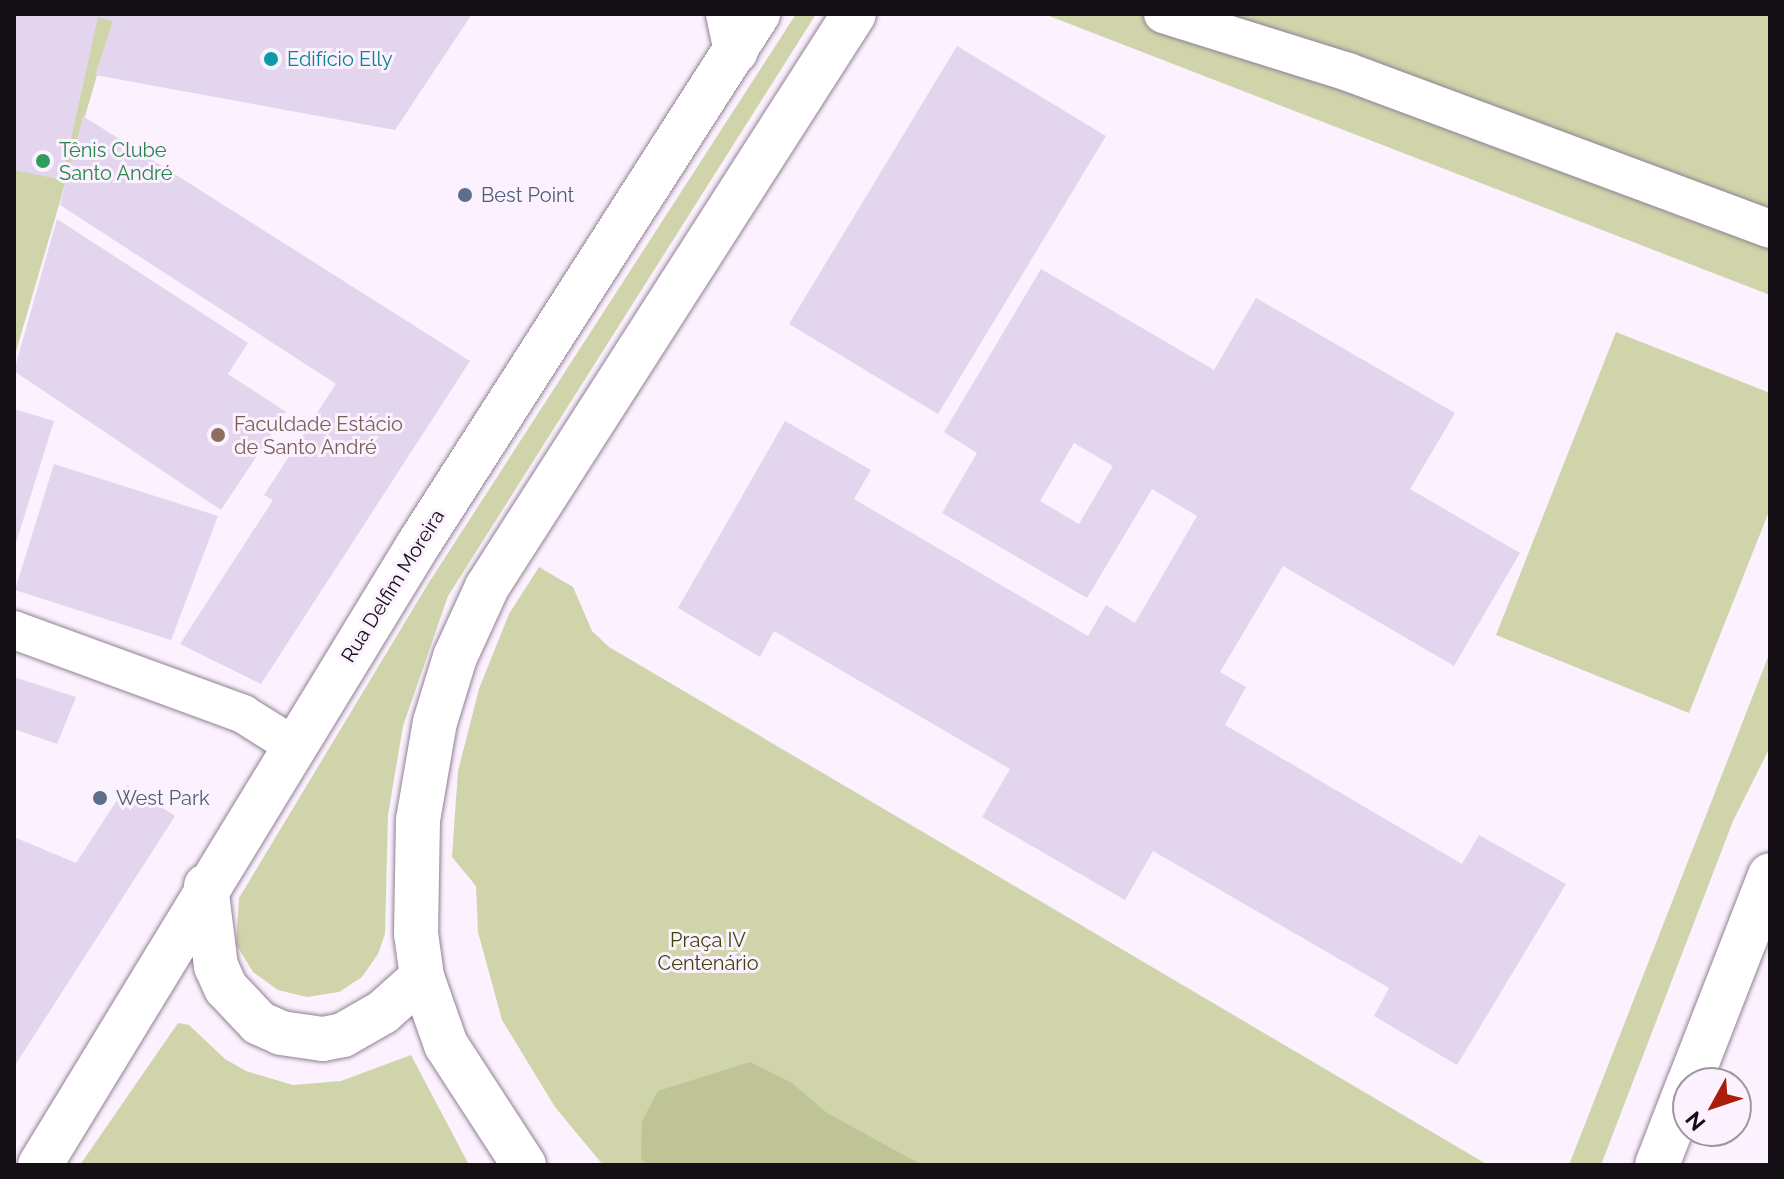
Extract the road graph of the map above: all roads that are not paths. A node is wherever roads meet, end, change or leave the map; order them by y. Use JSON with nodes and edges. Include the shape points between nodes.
{"nodes":[{"id":1,"x":758,"y":14,"type":"edge"},
{"id":2,"x":854,"y":14,"type":"edge"},
{"id":3,"x":1163,"y":14,"type":"edge"},
{"id":4,"x":732,"y":32,"type":"edge"},
{"id":5,"x":1770,"y":229,"type":"edge"},
{"id":6,"x":14,"y":630,"type":"edge"},
{"id":7,"x":294,"y":746,"type":"junction"},
{"id":8,"x":1770,"y":875,"type":"edge"},
{"id":9,"x":206,"y":886,"type":"junction"},
{"id":10,"x":422,"y":977,"type":"junction"},
{"id":11,"x":1695,"y":1067,"type":"edge"},
{"id":12,"x":1672,"y":1126,"type":"edge"},
{"id":13,"x":40,"y":1165,"type":"edge"},
{"id":14,"x":524,"y":1165,"type":"edge"},
{"id":15,"x":1657,"y":1165,"type":"edge"}],
"edges":[{"from":1,"to":4,"type":"main road","name":"Rua Delfim Moreira"},
{"from":2,"to":10,"type":"main road","via":[[487,587],[455,657],[435,722],[418,820],[416,933]]},
{"from":3,"to":5,"type":"street","via":[[1348,72]]},
{"from":4,"to":7,"type":"main road","name":"Rua Delfim Moreira"},
{"from":6,"to":7,"type":"street","via":[[243,714]]},
{"from":7,"to":9,"type":"main road","name":"Rua Delfim Moreira"},
{"from":8,"to":11,"type":"main road"},
{"from":9,"to":10,"type":"main road","via":[[216,966],[226,988],[259,1023],[281,1033],[323,1039],[343,1035],[383,1012]]},
{"from":9,"to":13,"type":"main road","name":"Rua Delfim Moreira"},
{"from":10,"to":14,"type":"main road","via":[[446,1045]]},
{"from":12,"to":15,"type":"main road"}]}
